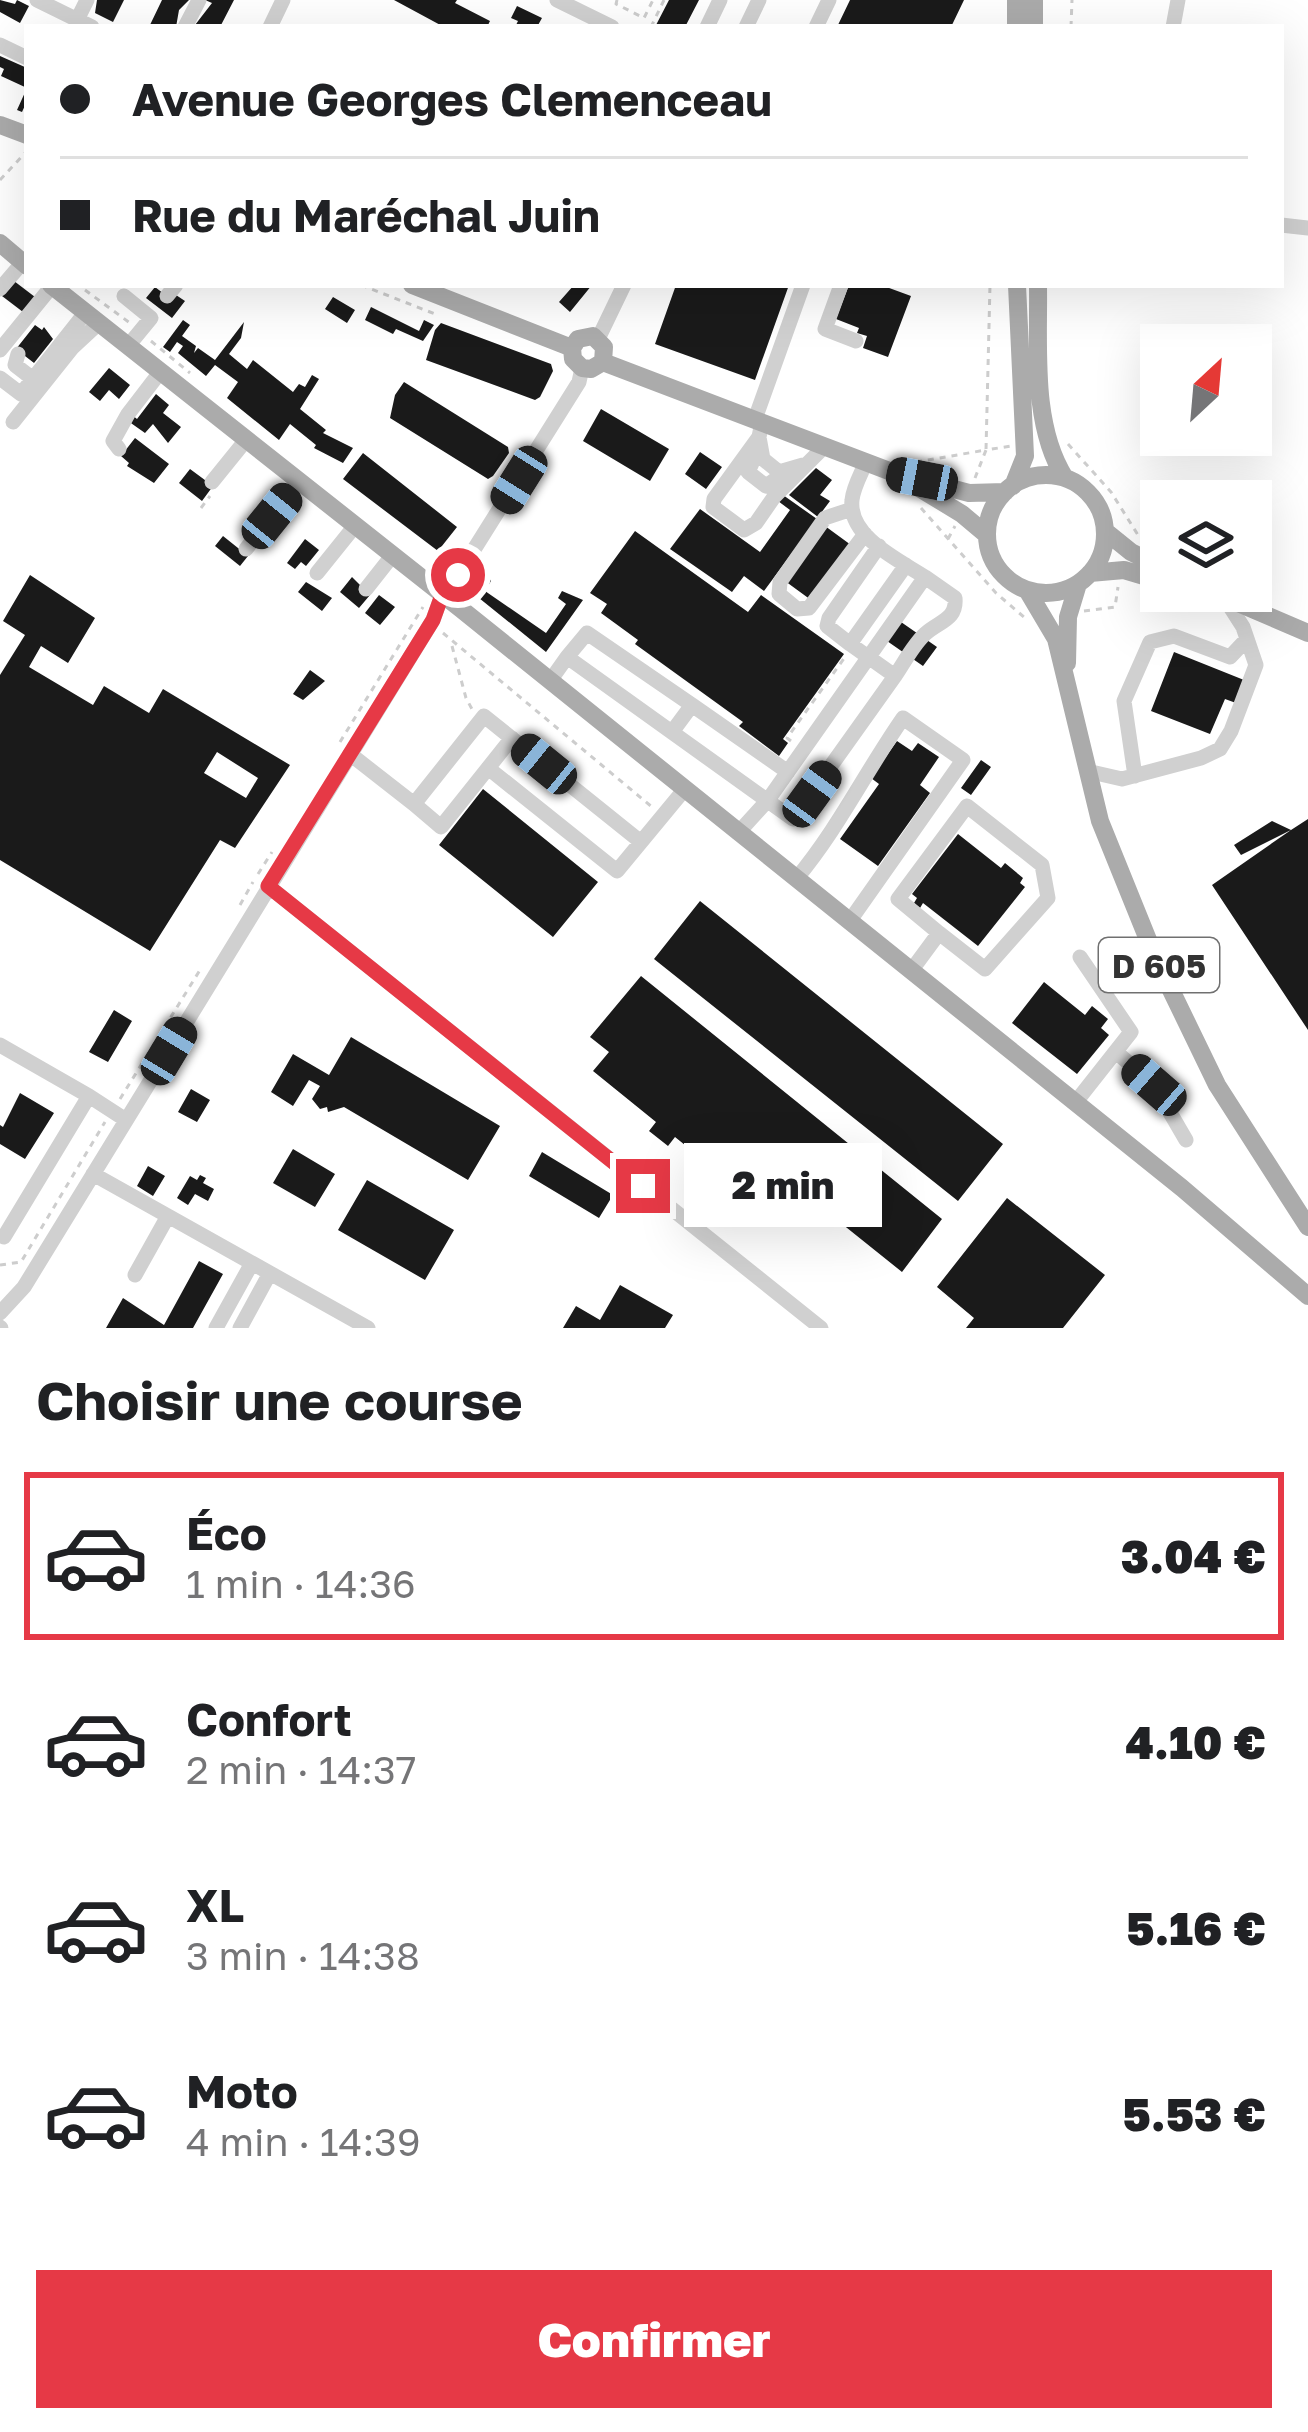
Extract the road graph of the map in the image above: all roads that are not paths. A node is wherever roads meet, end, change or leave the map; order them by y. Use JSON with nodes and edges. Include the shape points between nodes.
{"nodes":[{"id":1,"x":37,"y":0,"type":"edge"},
{"id":2,"x":87,"y":0,"type":"edge"},
{"id":3,"x":557,"y":0,"type":"edge"},
{"id":4,"x":1034,"y":0,"type":"edge"},
{"id":5,"x":1019,"y":20,"type":"edge"},
{"id":6,"x":84,"y":23,"type":"edge"},
{"id":7,"x":606,"y":24,"type":"edge"},
{"id":8,"x":0,"y":243,"type":"edge"},
{"id":9,"x":24,"y":263,"type":"edge"},
{"id":10,"x":24,"y":265,"type":"edge"},
{"id":11,"x":60,"y":288,"type":"edge"},
{"id":12,"x":139,"y":288,"type":"edge"},
{"id":13,"x":420,"y":288,"type":"edge"},
{"id":14,"x":623,"y":288,"type":"edge"},
{"id":15,"x":802,"y":288,"type":"edge"},
{"id":16,"x":840,"y":288,"type":"edge"},
{"id":17,"x":1017,"y":288,"type":"edge"},
{"id":18,"x":1038,"y":288,"type":"edge"},
{"id":19,"x":0,"y":289,"type":"edge"},
{"id":20,"x":163,"y":302,"type":"edge"},
{"id":21,"x":93,"y":317,"type":"junction"},
{"id":22,"x":598,"y":339,"type":"junction"},
{"id":23,"x":856,"y":340,"type":"dead end"},
{"id":24,"x":128,"y":346,"type":"junction"},
{"id":25,"x":572,"y":348,"type":"junction"},
{"id":26,"x":0,"y":350,"type":"edge"},
{"id":27,"x":18,"y":354,"type":"dead end"},
{"id":28,"x":603,"y":362,"type":"junction"},
{"id":29,"x":582,"y":368,"type":"junction"},
{"id":30,"x":161,"y":371,"type":"junction"},
{"id":31,"x":0,"y":378,"type":"edge"},
{"id":32,"x":33,"y":379,"type":"junction"},
{"id":33,"x":13,"y":422,"type":"dead end"},
{"id":34,"x":758,"y":438,"type":"junction"},
{"id":35,"x":246,"y":440,"type":"junction"},
{"id":36,"x":825,"y":446,"type":"junction"},
{"id":37,"x":119,"y":449,"type":"dead end"},
{"id":38,"x":866,"y":462,"type":"junction"},
{"id":39,"x":903,"y":469,"type":"junction"},
{"id":40,"x":790,"y":472,"type":"junction"},
{"id":41,"x":1065,"y":478,"type":"junction"},
{"id":42,"x":212,"y":482,"type":"dead end"},
{"id":43,"x":299,"y":482,"type":"junction"},
{"id":44,"x":1009,"y":489,"type":"junction"},
{"id":45,"x":852,"y":509,"type":"junction"},
{"id":46,"x":355,"y":527,"type":"junction"},
{"id":47,"x":1106,"y":531,"type":"junction"},
{"id":48,"x":987,"y":535,"type":"junction"},
{"id":49,"x":872,"y":540,"type":"junction"},
{"id":50,"x":246,"y":549,"type":"dead end"},
{"id":51,"x":392,"y":556,"type":"junction"},
{"id":52,"x":1127,"y":561,"type":"junction"},
{"id":53,"x":1140,"y":563,"type":"edge"},
{"id":54,"x":906,"y":566,"type":"junction"},
{"id":55,"x":1140,"y":569,"type":"edge"},
{"id":56,"x":317,"y":573,"type":"dead end"},
{"id":57,"x":925,"y":577,"type":"junction"},
{"id":58,"x":1084,"y":578,"type":"junction"},
{"id":59,"x":366,"y":589,"type":"dead end"},
{"id":60,"x":1027,"y":590,"type":"junction"},
{"id":61,"x":442,"y":595,"type":"junction"},
{"id":62,"x":1232,"y":612,"type":"edge"},
{"id":63,"x":1256,"y":612,"type":"edge"},
{"id":64,"x":1308,"y":633,"type":"edge"},
{"id":65,"x":1246,"y":639,"type":"junction"},
{"id":66,"x":849,"y":648,"type":"junction"},
{"id":67,"x":567,"y":657,"type":"junction"},
{"id":68,"x":868,"y":657,"type":"junction"},
{"id":69,"x":895,"y":676,"type":"junction"},
{"id":70,"x":1066,"y":680,"type":"junction"},
{"id":71,"x":550,"y":682,"type":"junction"},
{"id":72,"x":692,"y":705,"type":"junction"},
{"id":73,"x":671,"y":732,"type":"junction"},
{"id":74,"x":512,"y":737,"type":"junction"},
{"id":75,"x":346,"y":747,"type":"junction"},
{"id":76,"x":488,"y":768,"type":"junction"},
{"id":77,"x":1087,"y":771,"type":"junction"},
{"id":78,"x":788,"y":772,"type":"junction"},
{"id":79,"x":1135,"y":776,"type":"junction"},
{"id":80,"x":684,"y":790,"type":"junction"},
{"id":81,"x":768,"y":800,"type":"junction"},
{"id":82,"x":414,"y":804,"type":"junction"},
{"id":83,"x":738,"y":833,"type":"junction"},
{"id":84,"x":641,"y":842,"type":"junction"},
{"id":85,"x":796,"y":879,"type":"junction"},
{"id":86,"x":268,"y":886,"type":"junction"},
{"id":87,"x":849,"y":922,"type":"junction"},
{"id":88,"x":939,"y":933,"type":"junction"},
{"id":89,"x":1080,"y":957,"type":"dead end"},
{"id":90,"x":911,"y":971,"type":"junction"},
{"id":91,"x":0,"y":1045,"type":"edge"},
{"id":92,"x":1116,"y":1052,"type":"junction"},
{"id":93,"x":89,"y":1096,"type":"junction"},
{"id":94,"x":1076,"y":1102,"type":"junction"},
{"id":95,"x":119,"y":1115,"type":"junction"},
{"id":96,"x":1186,"y":1140,"type":"dead end"},
{"id":97,"x":93,"y":1174,"type":"junction"},
{"id":98,"x":1182,"y":1188,"type":"junction"},
{"id":99,"x":168,"y":1216,"type":"junction"},
{"id":100,"x":1308,"y":1227,"type":"edge"},
{"id":101,"x":4,"y":1237,"type":"dead end"},
{"id":102,"x":252,"y":1263,"type":"junction"},
{"id":103,"x":270,"y":1274,"type":"junction"},
{"id":104,"x":135,"y":1275,"type":"dead end"},
{"id":105,"x":1308,"y":1280,"type":"edge"},
{"id":106,"x":1308,"y":1296,"type":"edge"},
{"id":107,"x":0,"y":1313,"type":"edge"},
{"id":108,"x":216,"y":1328,"type":"edge"},
{"id":109,"x":240,"y":1328,"type":"edge"},
{"id":110,"x":368,"y":1328,"type":"edge"},
{"id":111,"x":820,"y":1328,"type":"edge"}],
"edges":[{"from":1,"to":6,"type":"street"},
{"from":2,"to":6,"type":"street"},
{"from":3,"to":7,"type":"street"},
{"from":4,"to":5,"type":"main road"},
{"from":8,"to":9,"type":"main road"},
{"from":10,"to":19,"type":"street"},
{"from":11,"to":21,"type":"main road"},
{"from":11,"to":26,"type":"street"},
{"from":12,"to":20,"type":"street","via":[[127,298]]},
{"from":13,"to":25,"type":"main road"},
{"from":14,"to":22,"type":"street"},
{"from":15,"to":34,"type":"street"},
{"from":16,"to":23,"type":"street","via":[[825,329]]},
{"from":17,"to":44,"type":"main road","via":[[1025,445]]},
{"from":18,"to":41,"type":"main road","via":[[1041,389]]},
{"from":20,"to":24,"type":"street"},
{"from":21,"to":24,"type":"main road"},
{"from":21,"to":32,"type":"street"},
{"from":21,"to":33,"type":"street"},
{"from":22,"to":25,"type":"main road","via":[[582,337]]},
{"from":22,"to":28,"type":"main road"},
{"from":24,"to":30,"type":"main road"},
{"from":25,"to":29,"type":"main road"},
{"from":27,"to":32,"type":"street","via":[[15,364]]},
{"from":28,"to":29,"type":"main road"},
{"from":28,"to":34,"type":"main road"},
{"from":29,"to":61,"type":"street"},
{"from":30,"to":35,"type":"main road"},
{"from":30,"to":37,"type":"street","via":[[113,441]]},
{"from":31,"to":32,"type":"street","via":[[21,394]]},
{"from":34,"to":36,"type":"main road"},
{"from":34,"to":40,"type":"street","via":[[748,472],[766,486]]},
{"from":34,"to":40,"type":"street","via":[[713,507],[744,530]]},
{"from":35,"to":42,"type":"street"},
{"from":35,"to":43,"type":"main road"},
{"from":36,"to":38,"type":"main road"},
{"from":36,"to":40,"type":"street"},
{"from":38,"to":39,"type":"main road"},
{"from":38,"to":45,"type":"street"},
{"from":39,"to":44,"type":"main road","via":[[969,493]]},
{"from":39,"to":48,"type":"main road"},
{"from":41,"to":44,"type":"main road","via":[[1036,476]]},
{"from":41,"to":47,"type":"main road","via":[[1098,504]]},
{"from":43,"to":46,"type":"main road"},
{"from":43,"to":50,"type":"street"},
{"from":44,"to":48,"type":"main road"},
{"from":45,"to":49,"type":"street"},
{"from":45,"to":49,"type":"street","via":[[825,518],[779,594],[809,608]]},
{"from":46,"to":51,"type":"main road"},
{"from":46,"to":56,"type":"street"},
{"from":47,"to":52,"type":"main road"},
{"from":47,"to":58,"type":"main road"},
{"from":48,"to":60,"type":"main road","via":[[1001,572]]},
{"from":49,"to":54,"type":"street"},
{"from":49,"to":66,"type":"street","via":[[827,626]]},
{"from":51,"to":59,"type":"street"},
{"from":51,"to":61,"type":"main road"},
{"from":52,"to":53,"type":"main road"},
{"from":52,"to":55,"type":"main road"},
{"from":52,"to":58,"type":"main road"},
{"from":54,"to":57,"type":"street"},
{"from":54,"to":66,"type":"street"},
{"from":57,"to":68,"type":"street"},
{"from":57,"to":69,"type":"street","via":[[955,598],[956,609],[924,635]]},
{"from":58,"to":60,"type":"main road","via":[[1053,593]]},
{"from":58,"to":70,"type":"main road","number":"D 605","via":[[1068,616]]},
{"from":60,"to":70,"type":"main road","number":"D 605","via":[[1056,639]]},
{"from":61,"to":71,"type":"main road"},
{"from":61,"to":75,"type":"street"},
{"from":62,"to":65,"type":"street"},
{"from":63,"to":64,"type":"main road"},
{"from":65,"to":79,"type":"street","via":[[1256,665],[1220,748]]},
{"from":65,"to":79,"type":"street","via":[[1230,657],[1174,636],[1150,642],[1124,701]]},
{"from":66,"to":68,"type":"street"},
{"from":67,"to":71,"type":"street"},
{"from":67,"to":72,"type":"street","via":[[587,633]]},
{"from":67,"to":73,"type":"street"},
{"from":68,"to":69,"type":"street"},
{"from":68,"to":78,"type":"street"},
{"from":69,"to":81,"type":"street","via":[[793,819]]},
{"from":70,"to":77,"type":"main road","number":"D 605"},
{"from":71,"to":80,"type":"main road"},
{"from":72,"to":73,"type":"street"},
{"from":72,"to":78,"type":"street"},
{"from":73,"to":81,"type":"street"},
{"from":74,"to":76,"type":"street"},
{"from":74,"to":82,"type":"street","via":[[484,716]]},
{"from":74,"to":84,"type":"street"},
{"from":75,"to":82,"type":"street"},
{"from":75,"to":86,"type":"street"},
{"from":76,"to":82,"type":"street","via":[[441,827]]},
{"from":76,"to":84,"type":"street","via":[[617,871]]},
{"from":77,"to":79,"type":"street"},
{"from":77,"to":100,"type":"main road","number":"D 605","via":[[1155,957],[1217,1085]]},
{"from":78,"to":81,"type":"street"},
{"from":80,"to":83,"type":"main road"},
{"from":80,"to":84,"type":"street"},
{"from":81,"to":83,"type":"street"},
{"from":83,"to":85,"type":"main road"},
{"from":85,"to":87,"type":"main road"},
{"from":85,"to":87,"type":"street","via":[[903,718],[962,760]]},
{"from":86,"to":95,"type":"street"},
{"from":86,"to":111,"type":"street"},
{"from":87,"to":90,"type":"main road"},
{"from":88,"to":88,"type":"street","via":[[985,969],[1048,898],[1042,865],[967,806],[898,899]]},
{"from":88,"to":90,"type":"street"},
{"from":89,"to":92,"type":"street","via":[[1131,1032]]},
{"from":90,"to":94,"type":"main road"},
{"from":91,"to":93,"type":"street"},
{"from":92,"to":94,"type":"street"},
{"from":92,"to":96,"type":"street","via":[[1154,1085]]},
{"from":93,"to":95,"type":"street"},
{"from":93,"to":101,"type":"street"},
{"from":94,"to":98,"type":"main road"},
{"from":95,"to":97,"type":"street"},
{"from":97,"to":99,"type":"street"},
{"from":97,"to":107,"type":"street"},
{"from":98,"to":105,"type":"main road"},
{"from":98,"to":106,"type":"main road"},
{"from":99,"to":102,"type":"street"},
{"from":99,"to":104,"type":"street"},
{"from":102,"to":103,"type":"street"},
{"from":102,"to":108,"type":"street"},
{"from":103,"to":109,"type":"street"},
{"from":103,"to":110,"type":"street"}]}
